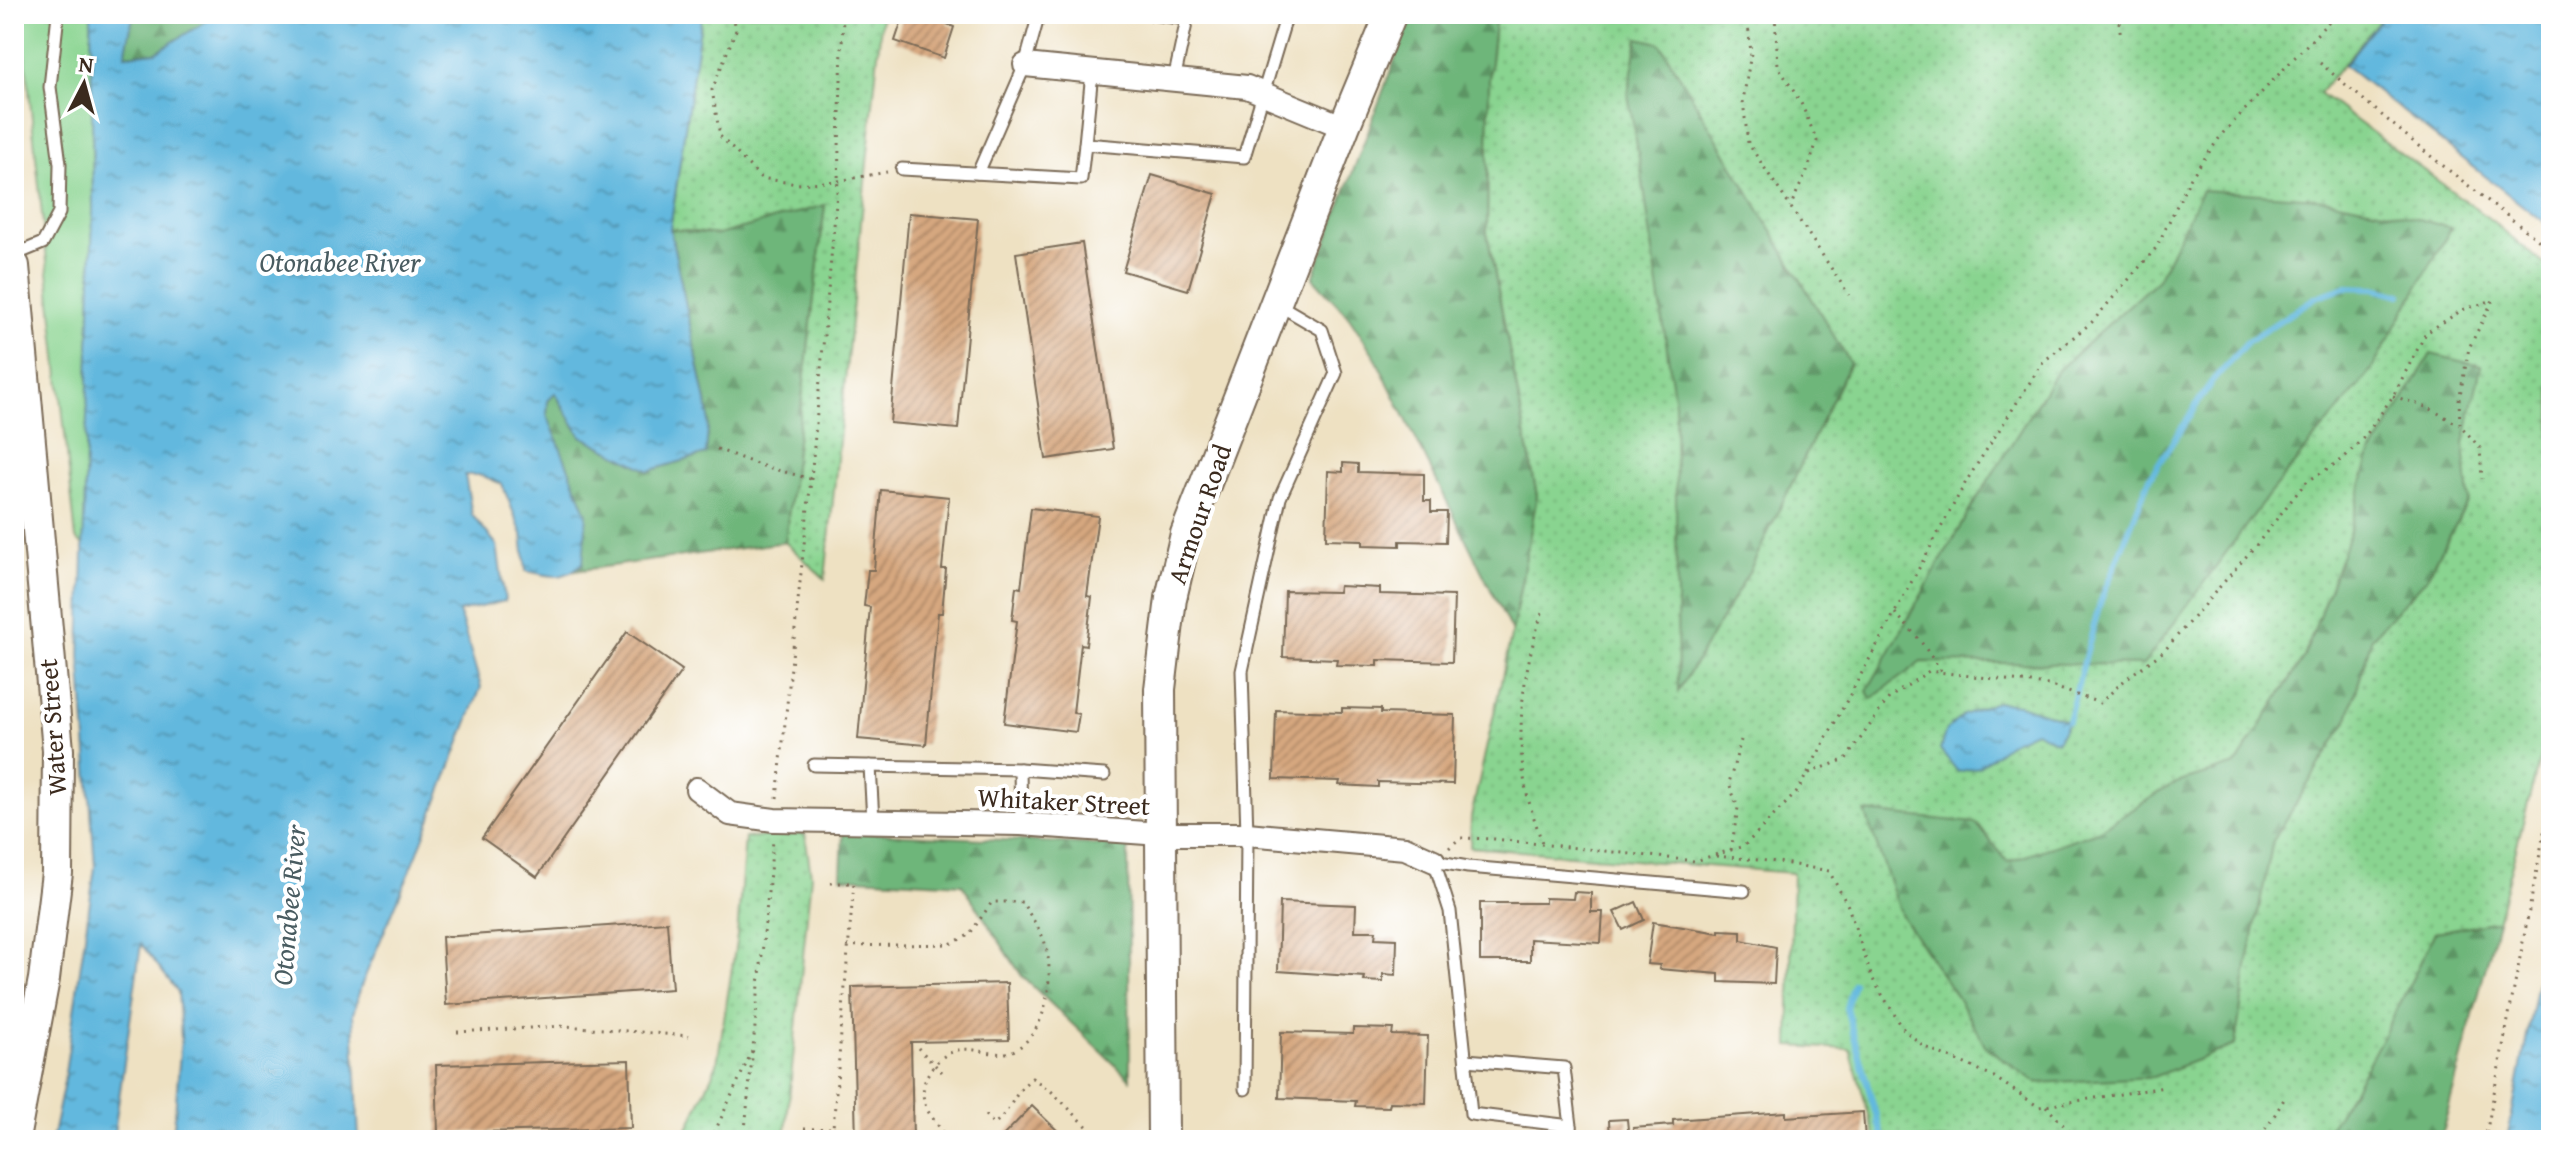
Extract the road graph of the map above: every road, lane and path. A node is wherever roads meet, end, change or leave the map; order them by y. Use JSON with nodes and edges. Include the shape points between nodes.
{"nodes":[{"id":1,"x":58,"y":14,"type":"edge"},
{"id":2,"x":733,"y":14,"type":"edge"},
{"id":3,"x":843,"y":14,"type":"edge"},
{"id":4,"x":1039,"y":14,"type":"edge"},
{"id":5,"x":1151,"y":14,"type":"edge"},
{"id":6,"x":1272,"y":14,"type":"edge"},
{"id":7,"x":1391,"y":14,"type":"edge"},
{"id":8,"x":1747,"y":14,"type":"edge"},
{"id":9,"x":1775,"y":14,"type":"edge"},
{"id":10,"x":2118,"y":14,"type":"edge"},
{"id":11,"x":2336,"y":14,"type":"edge"},
{"id":12,"x":1188,"y":16,"type":"edge"},
{"id":13,"x":2121,"y":38,"type":"dead end"},
{"id":14,"x":2320,"y":63,"type":"dead end"},
{"id":15,"x":1025,"y":65,"type":"junction"},
{"id":16,"x":1092,"y":72,"type":"junction"},
{"id":17,"x":1174,"y":80,"type":"junction"},
{"id":18,"x":1265,"y":94,"type":"junction"},
{"id":19,"x":1344,"y":127,"type":"junction"},
{"id":20,"x":1085,"y":144,"type":"junction"},
{"id":21,"x":902,"y":169,"type":"joint"},
{"id":22,"x":978,"y":173,"type":"junction"},
{"id":23,"x":838,"y":181,"type":"junction"},
{"id":24,"x":1790,"y":207,"type":"junction"},
{"id":25,"x":2551,"y":250,"type":"edge"},
{"id":26,"x":14,"y":267,"type":"edge"},
{"id":27,"x":1849,"y":295,"type":"dead end"},
{"id":28,"x":1276,"y":303,"type":"junction"},
{"id":29,"x":2393,"y":396,"type":"junction"},
{"id":30,"x":2460,"y":425,"type":"junction"},
{"id":31,"x":717,"y":449,"type":"dead end"},
{"id":32,"x":811,"y":479,"type":"junction"},
{"id":33,"x":2482,"y":479,"type":"dead end"},
{"id":34,"x":1542,"y":613,"type":"dead end"},
{"id":35,"x":1895,"y":613,"type":"junction"},
{"id":36,"x":1942,"y":672,"type":"junction"},
{"id":37,"x":1741,"y":740,"type":"dead end"},
{"id":38,"x":814,"y":765,"type":"dead end"},
{"id":39,"x":870,"y":766,"type":"junction"},
{"id":40,"x":1020,"y":769,"type":"junction"},
{"id":41,"x":1807,"y":774,"type":"junction"},
{"id":42,"x":1104,"y":775,"type":"dead end"},
{"id":43,"x":697,"y":789,"type":"dead end"},
{"id":44,"x":2551,"y":796,"type":"edge"},
{"id":45,"x":774,"y":820,"type":"junction"},
{"id":46,"x":873,"y":821,"type":"junction"},
{"id":47,"x":1021,"y":824,"type":"junction"},
{"id":48,"x":1160,"y":834,"type":"junction"},
{"id":49,"x":1247,"y":834,"type":"junction"},
{"id":50,"x":1542,"y":843,"type":"junction"},
{"id":51,"x":1731,"y":850,"type":"junction"},
{"id":52,"x":1712,"y":856,"type":"junction"},
{"id":53,"x":1434,"y":861,"type":"junction"},
{"id":54,"x":825,"y":883,"type":"dead end"},
{"id":55,"x":1744,"y":891,"type":"dead end"},
{"id":56,"x":847,"y":946,"type":"junction"},
{"id":57,"x":457,"y":1032,"type":"dead end"},
{"id":58,"x":689,"y":1036,"type":"dead end"},
{"id":59,"x":754,"y":1046,"type":"junction"},
{"id":60,"x":918,"y":1048,"type":"dead end"},
{"id":61,"x":1466,"y":1060,"type":"junction"},
{"id":62,"x":935,"y":1063,"type":"junction"},
{"id":63,"x":942,"y":1072,"type":"dead end"},
{"id":64,"x":2165,"y":1087,"type":"dead end"},
{"id":65,"x":1245,"y":1089,"type":"dead end"},
{"id":66,"x":2286,"y":1096,"type":"dead end"},
{"id":67,"x":2046,"y":1106,"type":"junction"},
{"id":68,"x":985,"y":1115,"type":"dead end"},
{"id":69,"x":1571,"y":1126,"type":"junction"},
{"id":70,"x":804,"y":1129,"type":"dead end"},
{"id":71,"x":14,"y":1139,"type":"edge"},
{"id":72,"x":711,"y":1140,"type":"edge"},
{"id":73,"x":744,"y":1140,"type":"edge"},
{"id":74,"x":941,"y":1140,"type":"edge"},
{"id":75,"x":1101,"y":1140,"type":"edge"},
{"id":76,"x":1163,"y":1140,"type":"edge"},
{"id":77,"x":1572,"y":1140,"type":"edge"},
{"id":78,"x":2077,"y":1140,"type":"edge"},
{"id":79,"x":2254,"y":1140,"type":"edge"},
{"id":80,"x":2485,"y":1140,"type":"edge"}],
"edges":[{"from":1,"to":26,"type":"lane","via":[[50,87],[60,164],[59,213],[43,243]]},
{"from":2,"to":23,"type":"path","via":[[736,30],[712,90],[720,136],[761,178],[797,184]]},
{"from":3,"to":23,"type":"path"},
{"from":4,"to":15,"type":"lane"},
{"from":5,"to":12,"type":"lane"},
{"from":6,"to":18,"type":"lane","via":[[1285,21]]},
{"from":7,"to":19,"type":"main road","name":"Armour Road"},
{"from":8,"to":24,"type":"path","via":[[1751,53],[1743,101],[1748,143]]},
{"from":9,"to":24,"type":"path","via":[[1778,66],[1817,141]]},
{"from":10,"to":13,"type":"path"},
{"from":11,"to":35,"type":"path","via":[[2223,133],[2191,177],[2156,248],[2092,322],[2043,362],[1967,480]]},
{"from":12,"to":17,"type":"lane"},
{"from":14,"to":25,"type":"path"},
{"from":15,"to":16,"type":"street"},
{"from":15,"to":22,"type":"lane"},
{"from":16,"to":17,"type":"street"},
{"from":16,"to":20,"type":"lane"},
{"from":17,"to":18,"type":"street","via":[[1247,87]]},
{"from":18,"to":19,"type":"street"},
{"from":18,"to":20,"type":"lane","via":[[1244,157]]},
{"from":19,"to":28,"type":"main road","name":"Armour Road"},
{"from":20,"to":22,"type":"lane","via":[[1081,179]]},
{"from":21,"to":22,"type":"lane"},
{"from":21,"to":23,"type":"path"},
{"from":23,"to":32,"type":"path"},
{"from":24,"to":27,"type":"path"},
{"from":26,"to":71,"type":"main road","name":"Water Street","via":[[58,750],[57,873],[44,979]]},
{"from":28,"to":48,"type":"main road","name":"Armour Road","via":[[1186,534],[1171,598],[1160,689]]},
{"from":28,"to":49,"type":"lane","via":[[1322,330],[1336,373],[1280,498],[1242,671]]},
{"from":29,"to":30,"type":"path"},
{"from":29,"to":30,"type":"path","via":[[2426,333],[2462,310],[2493,300],[2469,348]]},
{"from":29,"to":36,"type":"path","via":[[2343,459],[2305,483],[2164,651],[2100,703],[2048,685]]},
{"from":30,"to":33,"type":"path","via":[[2480,448]]},
{"from":31,"to":32,"type":"path"},
{"from":32,"to":45,"type":"path"},
{"from":34,"to":50,"type":"path","via":[[1520,706],[1526,789]]},
{"from":35,"to":36,"type":"path"},
{"from":35,"to":41,"type":"path"},
{"from":36,"to":41,"type":"path","via":[[1929,671],[1889,698],[1846,759]]},
{"from":37,"to":51,"type":"path","via":[[1729,783],[1738,808]]},
{"from":38,"to":39,"type":"lane"},
{"from":39,"to":40,"type":"lane"},
{"from":39,"to":46,"type":"lane"},
{"from":40,"to":42,"type":"lane"},
{"from":40,"to":47,"type":"lane"},
{"from":41,"to":51,"type":"path","via":[[1797,792],[1744,846]]},
{"from":43,"to":45,"type":"street","name":"Whitaker Street","via":[[730,814]]},
{"from":44,"to":80,"type":"path"},
{"from":45,"to":46,"type":"street","name":"Whitaker Street"},
{"from":45,"to":59,"type":"path"},
{"from":46,"to":47,"type":"street","name":"Whitaker Street"},
{"from":47,"to":48,"type":"street","name":"Whitaker Street"},
{"from":48,"to":49,"type":"street","name":"Whitaker Street"},
{"from":48,"to":76,"type":"main road","name":"Armour Road"},
{"from":49,"to":53,"type":"street","name":"Whitaker Street","via":[[1405,848]]},
{"from":49,"to":65,"type":"lane"},
{"from":50,"to":52,"type":"path","via":[[1695,861]]},
{"from":50,"to":53,"type":"path","via":[[1460,838]]},
{"from":51,"to":52,"type":"path"},
{"from":52,"to":67,"type":"path","via":[[1829,871],[1848,906],[1872,978],[1904,1030],[1925,1047]]},
{"from":53,"to":55,"type":"lane"},
{"from":53,"to":61,"type":"lane","via":[[1450,911]]},
{"from":54,"to":56,"type":"path","via":[[854,883]]},
{"from":56,"to":62,"type":"path","via":[[950,944],[969,935],[992,902],[1022,902],[1044,940],[1050,976],[1039,1027],[1018,1049],[997,1055],[959,1050]]},
{"from":56,"to":70,"type":"path","via":[[833,1128]]},
{"from":57,"to":58,"type":"path","via":[[566,1026]]},
{"from":59,"to":72,"type":"path"},
{"from":59,"to":73,"type":"path"},
{"from":60,"to":62,"type":"path"},
{"from":61,"to":69,"type":"lane","via":[[1471,1114]]},
{"from":61,"to":69,"type":"lane","via":[[1564,1068]]},
{"from":62,"to":63,"type":"path"},
{"from":62,"to":74,"type":"path","via":[[924,1080],[925,1106],[944,1133]]},
{"from":64,"to":67,"type":"path"},
{"from":66,"to":79,"type":"path"},
{"from":67,"to":78,"type":"path"},
{"from":68,"to":75,"type":"path","via":[[994,1124],[1032,1078]]},
{"from":69,"to":77,"type":"lane"}]}
